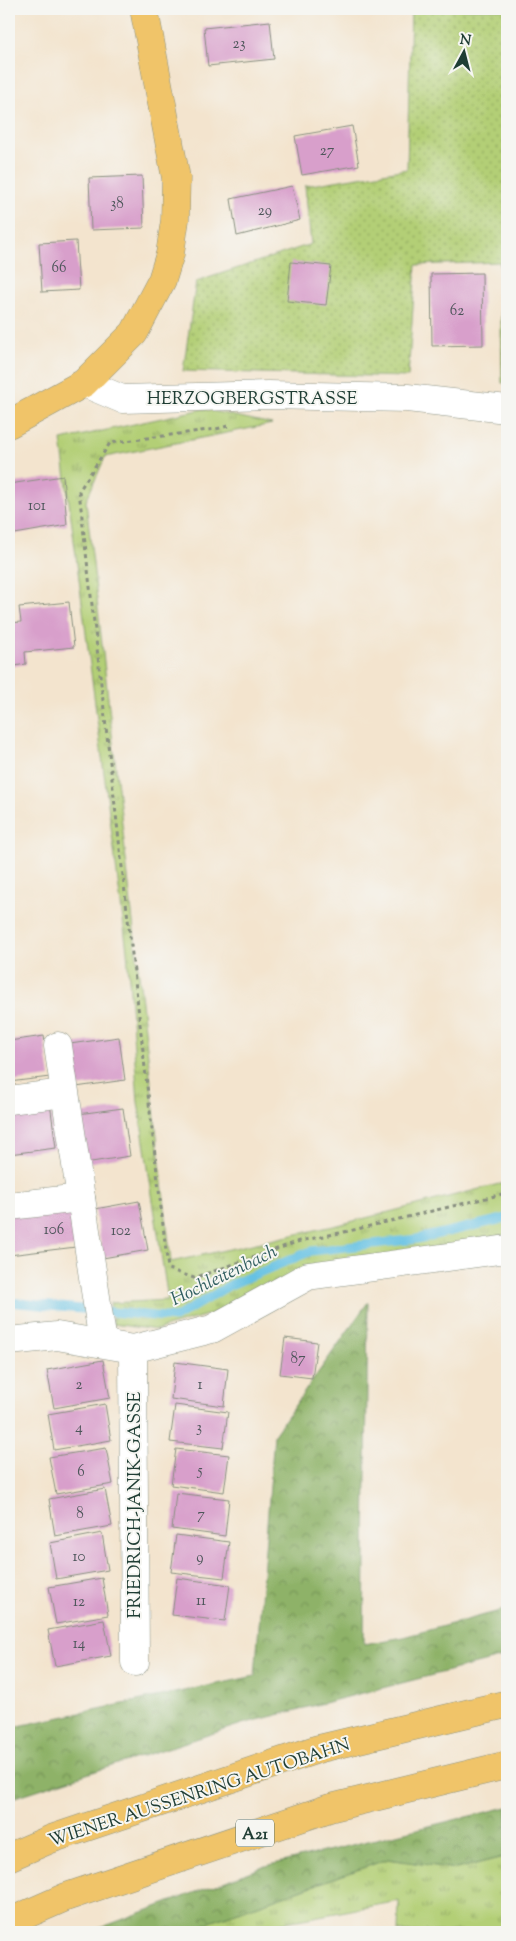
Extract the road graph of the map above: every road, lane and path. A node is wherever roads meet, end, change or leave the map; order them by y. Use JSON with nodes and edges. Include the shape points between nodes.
{"nodes":[{"id":1,"x":144,"y":9,"type":"edge"},
{"id":2,"x":84,"y":383,"type":"junction"},
{"id":3,"x":507,"y":409,"type":"edge"},
{"id":4,"x":9,"y":424,"type":"edge"},
{"id":5,"x":234,"y":424,"type":"dead end"},
{"id":6,"x":58,"y":1046,"type":"dead end"},
{"id":7,"x":64,"y":1093,"type":"junction"},
{"id":8,"x":9,"y":1100,"type":"edge"},
{"id":9,"x":507,"y":1193,"type":"edge"},
{"id":10,"x":81,"y":1198,"type":"junction"},
{"id":11,"x":9,"y":1206,"type":"edge"},
{"id":12,"x":507,"y":1249,"type":"edge"},
{"id":13,"x":102,"y":1332,"type":"junction"},
{"id":14,"x":9,"y":1341,"type":"edge"},
{"id":15,"x":134,"y":1349,"type":"junction"},
{"id":16,"x":135,"y":1662,"type":"dead end"},
{"id":17,"x":507,"y":1704,"type":"edge"},
{"id":18,"x":507,"y":1765,"type":"edge"},
{"id":19,"x":9,"y":1858,"type":"edge"},
{"id":20,"x":9,"y":1922,"type":"edge"}],
"edges":[{"from":1,"to":2,"type":"main road","via":[[176,178],[176,220],[162,280],[134,333]]},
{"from":2,"to":3,"type":"street","name":"HERZOGBERGSTRASSE","via":[[122,399],[268,395],[407,398]]},
{"from":2,"to":4,"type":"main road"},
{"from":5,"to":9,"type":"path","via":[[110,443],[79,490],[168,1269],[194,1278],[300,1240]]},
{"from":6,"to":7,"type":"street"},
{"from":7,"to":8,"type":"street"},
{"from":7,"to":10,"type":"street"},
{"from":10,"to":11,"type":"street"},
{"from":10,"to":13,"type":"street"},
{"from":12,"to":15,"type":"street","via":[[308,1276],[212,1329]]},
{"from":13,"to":14,"type":"street"},
{"from":13,"to":15,"type":"street"},
{"from":15,"to":16,"type":"street","name":"FRIEDRICH-JANIK-GASSE"},
{"from":17,"to":19,"type":"main road","name":"WIENER AUSSENRING AUTOBAHN","via":[[318,1749],[51,1839]]},
{"from":18,"to":20,"type":"main road","number":"A21","via":[[330,1808],[66,1897]]}]}
